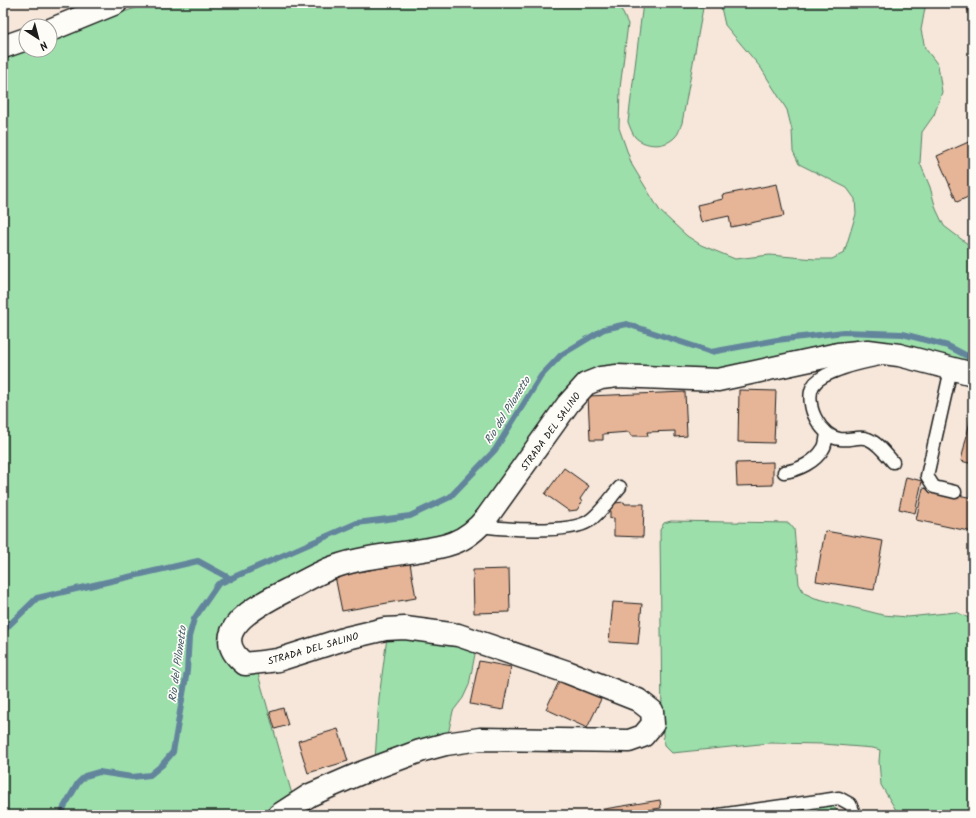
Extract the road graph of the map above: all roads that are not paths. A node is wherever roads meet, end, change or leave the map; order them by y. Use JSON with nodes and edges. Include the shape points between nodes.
{"nodes":[{"id":1,"x":116,"y":3,"type":"edge"},
{"id":2,"x":58,"y":27,"type":"edge"},
{"id":3,"x":18,"y":42,"type":"edge"},
{"id":4,"x":3,"y":47,"type":"edge"},
{"id":5,"x":899,"y":355,"type":"junction"},
{"id":6,"x":963,"y":372,"type":"edge"},
{"id":7,"x":827,"y":433,"type":"junction"},
{"id":8,"x":893,"y":462,"type":"dead end"},
{"id":9,"x":784,"y":472,"type":"dead end"},
{"id":10,"x":620,"y":487,"type":"dead end"},
{"id":11,"x":955,"y":492,"type":"dead end"},
{"id":12,"x":480,"y":526,"type":"junction"},
{"id":13,"x":279,"y":815,"type":"edge"},
{"id":14,"x":719,"y":815,"type":"edge"},
{"id":15,"x":855,"y":815,"type":"edge"}],
"edges":[{"from":1,"to":2,"type":"street"},
{"from":3,"to":4,"type":"street"},
{"from":5,"to":6,"type":"street","name":"STRADA DEL SALINO"},
{"from":5,"to":7,"type":"lane","via":[[837,371],[821,378],[813,386],[810,396],[812,410]]},
{"from":5,"to":12,"type":"street","name":"STRADA DEL SALINO","via":[[868,351],[838,354],[718,380],[617,376],[601,378],[586,384],[568,404]]},
{"from":6,"to":11,"type":"lane","via":[[949,378],[927,476],[934,488]]},
{"from":7,"to":8,"type":"lane","via":[[838,440],[867,438]]},
{"from":7,"to":9,"type":"lane","via":[[824,448],[810,462],[797,470]]},
{"from":10,"to":12,"type":"lane","via":[[600,512],[587,522],[570,528]]},
{"from":12,"to":13,"type":"street","name":"STRADA DEL SALINO","via":[[455,542],[436,548],[378,556],[334,567],[270,599],[249,612],[233,628],[230,644],[235,656],[245,664],[278,660],[347,638],[405,628],[458,635],[567,672],[638,700],[652,711],[653,724],[643,736],[629,741],[480,739],[446,744],[361,773],[310,795]]},
{"from":14,"to":15,"type":"lane","via":[[839,798],[850,804]]}]}
